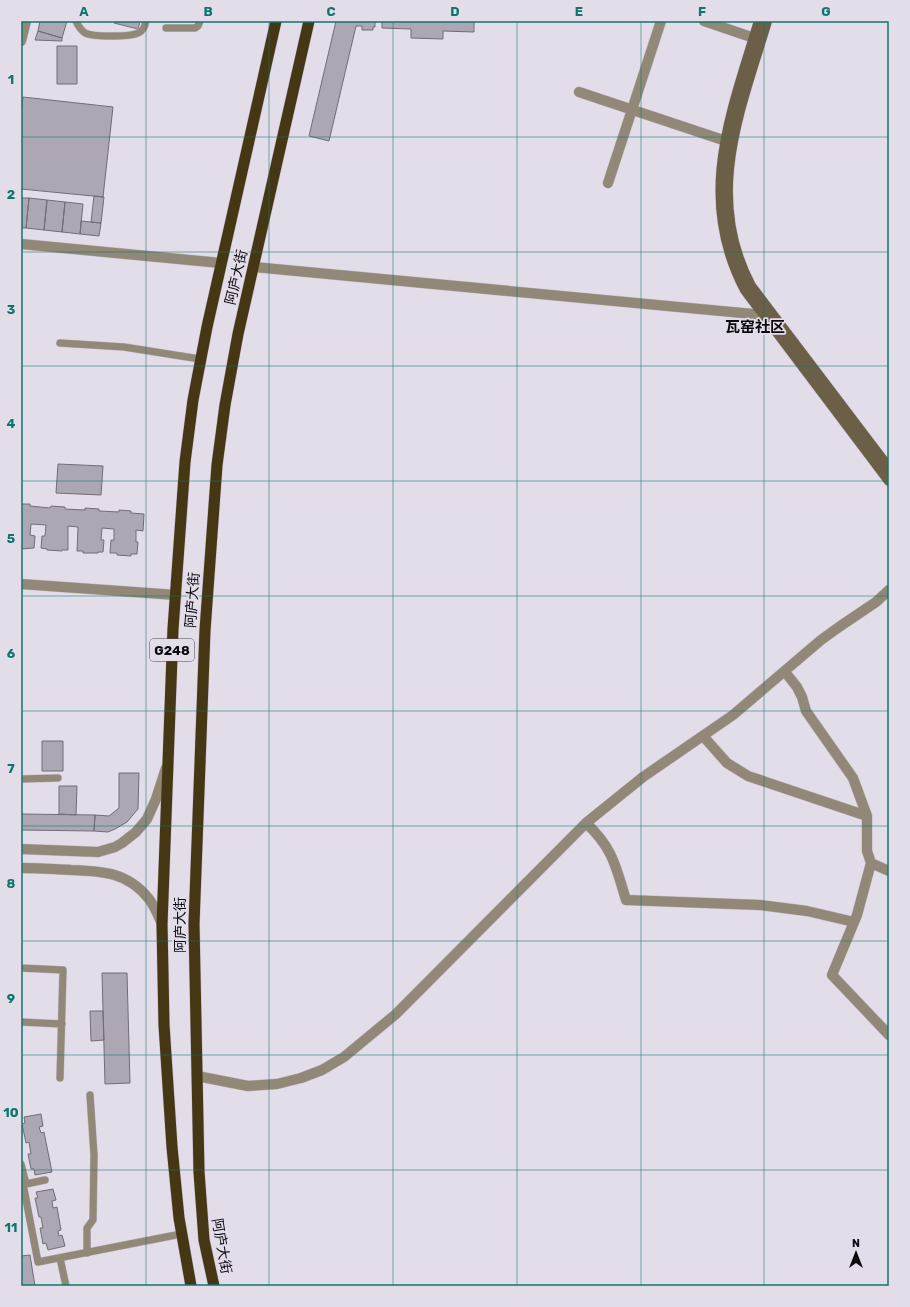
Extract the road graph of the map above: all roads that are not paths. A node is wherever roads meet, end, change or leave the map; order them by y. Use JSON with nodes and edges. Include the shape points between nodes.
{"nodes":[{"id":1,"x":26,"y":21,"type":"edge"},
{"id":2,"x":76,"y":21,"type":"edge"},
{"id":3,"x":146,"y":21,"type":"edge"},
{"id":4,"x":200,"y":21,"type":"edge"},
{"id":5,"x":276,"y":21,"type":"edge"},
{"id":6,"x":309,"y":21,"type":"edge"},
{"id":7,"x":661,"y":21,"type":"edge"},
{"id":8,"x":704,"y":21,"type":"edge"},
{"id":9,"x":759,"y":21,"type":"edge"},
{"id":10,"x":767,"y":21,"type":"edge"},
{"id":11,"x":166,"y":28,"type":"dead end"},
{"id":12,"x":754,"y":38,"type":"junction"},
{"id":13,"x":21,"y":41,"type":"edge"},
{"id":14,"x":579,"y":92,"type":"dead end"},
{"id":15,"x":632,"y":110,"type":"junction"},
{"id":16,"x":726,"y":141,"type":"junction"},
{"id":17,"x":608,"y":183,"type":"dead end"},
{"id":18,"x":21,"y":244,"type":"edge"},
{"id":19,"x":221,"y":263,"type":"junction"},
{"id":20,"x":253,"y":267,"type":"junction"},
{"id":21,"x":764,"y":315,"type":"junction"},
{"id":22,"x":60,"y":343,"type":"dead end"},
{"id":23,"x":200,"y":359,"type":"junction"},
{"id":24,"x":889,"y":468,"type":"edge"},
{"id":25,"x":889,"y":481,"type":"edge"},
{"id":26,"x":21,"y":584,"type":"edge"},
{"id":27,"x":889,"y":590,"type":"edge"},
{"id":28,"x":176,"y":595,"type":"junction"},
{"id":29,"x":784,"y":672,"type":"junction"},
{"id":30,"x":703,"y":736,"type":"junction"},
{"id":31,"x":168,"y":760,"type":"junction"},
{"id":32,"x":58,"y":778,"type":"dead end"},
{"id":33,"x":21,"y":779,"type":"edge"},
{"id":34,"x":867,"y":816,"type":"junction"},
{"id":35,"x":586,"y":823,"type":"junction"},
{"id":36,"x":21,"y":849,"type":"edge"},
{"id":37,"x":871,"y":863,"type":"junction"},
{"id":38,"x":21,"y":868,"type":"edge"},
{"id":39,"x":889,"y":871,"type":"edge"},
{"id":40,"x":854,"y":922,"type":"junction"},
{"id":41,"x":162,"y":924,"type":"junction"},
{"id":42,"x":21,"y":968,"type":"edge"},
{"id":43,"x":21,"y":1022,"type":"edge"},
{"id":44,"x":62,"y":1024,"type":"junction"},
{"id":45,"x":889,"y":1035,"type":"edge"},
{"id":46,"x":197,"y":1076,"type":"junction"},
{"id":47,"x":60,"y":1078,"type":"dead end"},
{"id":48,"x":90,"y":1095,"type":"dead end"},
{"id":49,"x":21,"y":1164,"type":"edge"},
{"id":50,"x":45,"y":1180,"type":"dead end"},
{"id":51,"x":23,"y":1184,"type":"edge"},
{"id":52,"x":181,"y":1234,"type":"junction"},
{"id":53,"x":87,"y":1253,"type":"junction"},
{"id":54,"x":60,"y":1258,"type":"junction"},
{"id":55,"x":66,"y":1286,"type":"edge"},
{"id":56,"x":191,"y":1286,"type":"edge"},
{"id":57,"x":214,"y":1286,"type":"edge"}],
"edges":[{"from":1,"to":13,"type":"street"},
{"from":2,"to":3,"type":"lane","via":[[81,30],[90,35],[132,36],[145,27]]},
{"from":4,"to":11,"type":"lane","via":[[195,28]]},
{"from":5,"to":19,"type":"highway","number":"G248"},
{"from":6,"to":20,"type":"highway","name":"阿庐大街","number":"G248"},
{"from":7,"to":15,"type":"street"},
{"from":8,"to":12,"type":"street"},
{"from":9,"to":12,"type":"main road"},
{"from":10,"to":24,"type":"main road","via":[[746,90],[729,160],[727,191],[729,223],[734,245],[743,272],[751,286]]},
{"from":12,"to":16,"type":"main road"},
{"from":14,"to":15,"type":"street"},
{"from":15,"to":16,"type":"street"},
{"from":15,"to":17,"type":"street"},
{"from":16,"to":21,"type":"main road","via":[[720,191],[721,218],[726,241],[730,259],[744,290]]},
{"from":18,"to":19,"type":"street"},
{"from":19,"to":23,"type":"highway","number":"G248"},
{"from":20,"to":21,"type":"street"},
{"from":20,"to":46,"type":"highway","name":"阿庐大街","number":"G248","via":[[225,405],[217,465],[205,630],[194,924]]},
{"from":21,"to":25,"type":"main road"},
{"from":22,"to":23,"type":"lane","via":[[124,347]]},
{"from":23,"to":28,"type":"highway","number":"G248","via":[[185,462]]},
{"from":26,"to":28,"type":"street"},
{"from":27,"to":29,"type":"street","via":[[876,602],[838,626]]},
{"from":28,"to":31,"type":"highway","number":"G248"},
{"from":29,"to":30,"type":"street","via":[[733,716]]},
{"from":29,"to":34,"type":"street","via":[[797,687],[806,711],[853,778]]},
{"from":30,"to":34,"type":"street","via":[[727,763],[748,776]]},
{"from":30,"to":35,"type":"street","via":[[643,777]]},
{"from":31,"to":36,"type":"street","via":[[152,809],[142,826],[122,843],[98,852]]},
{"from":31,"to":41,"type":"highway","number":"G248"},
{"from":32,"to":33,"type":"lane"},
{"from":34,"to":37,"type":"street","via":[[867,851]]},
{"from":35,"to":40,"type":"street","via":[[601,839],[613,858],[626,900],[760,905],[807,911]]},
{"from":35,"to":46,"type":"street","via":[[396,1014],[344,1057],[308,1076],[277,1084],[248,1086]]},
{"from":37,"to":39,"type":"street"},
{"from":37,"to":40,"type":"street"},
{"from":38,"to":41,"type":"street","via":[[100,871],[118,876],[134,885],[148,898]]},
{"from":40,"to":45,"type":"street","via":[[832,975]]},
{"from":41,"to":52,"type":"highway","number":"G248","via":[[167,1076]]},
{"from":42,"to":44,"type":"lane","via":[[63,970]]},
{"from":43,"to":44,"type":"lane"},
{"from":44,"to":47,"type":"lane"},
{"from":46,"to":57,"type":"highway","name":"阿庐大街","number":"G248","via":[[201,1215]]},
{"from":48,"to":53,"type":"lane","via":[[94,1155],[93,1220],[87,1228]]},
{"from":49,"to":51,"type":"lane"},
{"from":50,"to":51,"type":"lane"},
{"from":51,"to":54,"type":"lane","via":[[38,1262]]},
{"from":52,"to":53,"type":"lane"},
{"from":52,"to":56,"type":"highway","number":"G248"},
{"from":53,"to":54,"type":"lane"},
{"from":54,"to":55,"type":"lane"}]}
